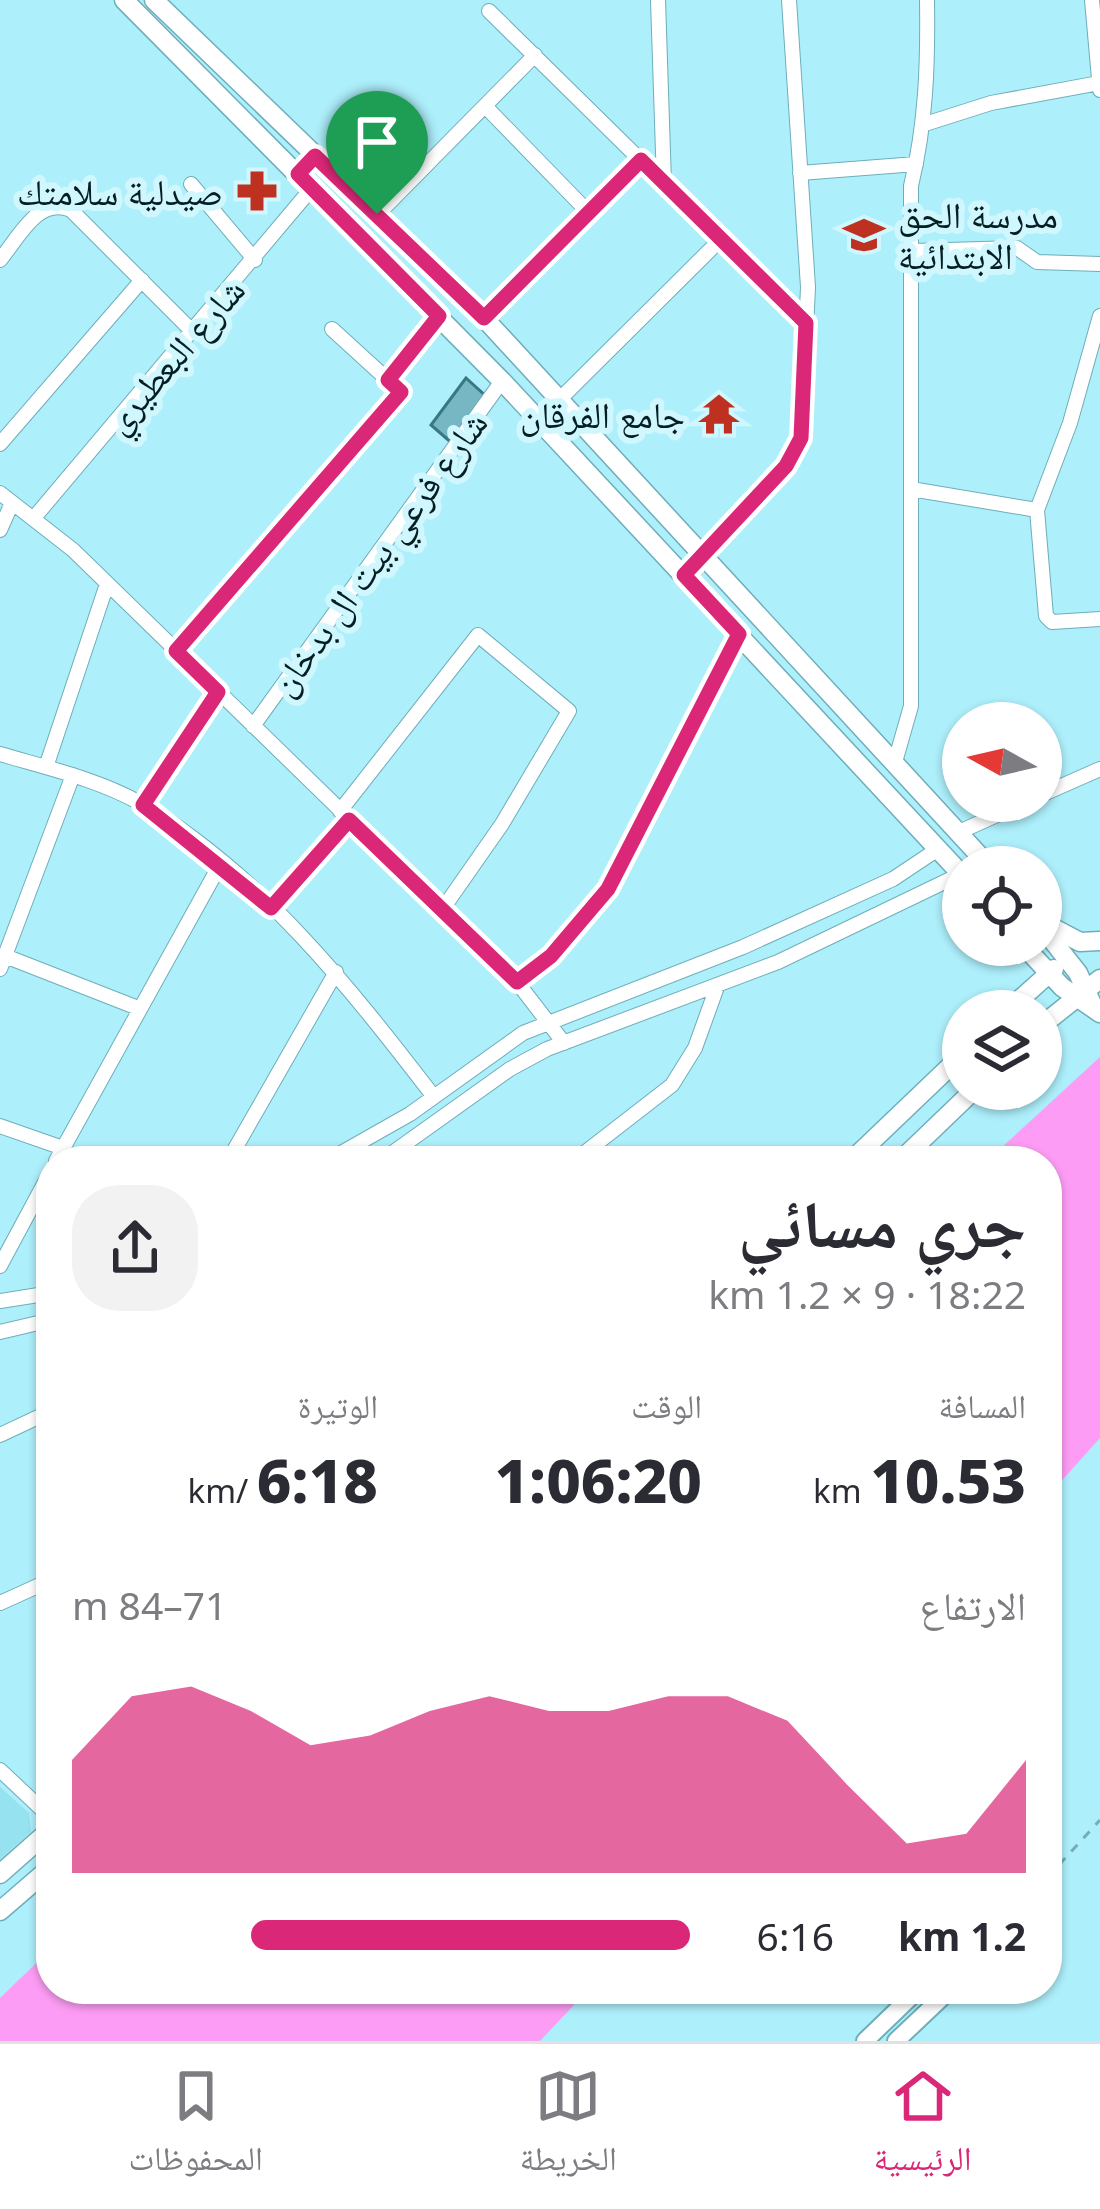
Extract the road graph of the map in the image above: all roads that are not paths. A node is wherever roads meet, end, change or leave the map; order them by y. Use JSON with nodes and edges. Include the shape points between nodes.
{"nodes":[{"id":1,"x":124,"y":0,"type":"edge"},
{"id":2,"x":154,"y":0,"type":"edge"},
{"id":3,"x":657,"y":0,"type":"edge"},
{"id":4,"x":789,"y":0,"type":"edge"},
{"id":5,"x":927,"y":0,"type":"edge"},
{"id":6,"x":1092,"y":0,"type":"edge"},
{"id":7,"x":489,"y":11,"type":"dead end"},
{"id":8,"x":535,"y":56,"type":"junction"},
{"id":9,"x":1100,"y":87,"type":"edge"},
{"id":10,"x":485,"y":106,"type":"junction"},
{"id":11,"x":925,"y":124,"type":"junction"},
{"id":12,"x":315,"y":156,"type":"junction"},
{"id":13,"x":641,"y":160,"type":"junction"},
{"id":14,"x":916,"y":164,"type":"junction"},
{"id":15,"x":800,"y":173,"type":"junction"},
{"id":16,"x":305,"y":181,"type":"junction"},
{"id":17,"x":664,"y":183,"type":"junction"},
{"id":18,"x":191,"y":184,"type":"dead end"},
{"id":19,"x":589,"y":213,"type":"junction"},
{"id":20,"x":377,"y":214,"type":"junction"},
{"id":21,"x":721,"y":238,"type":"junction"},
{"id":22,"x":912,"y":251,"type":"junction"},
{"id":23,"x":0,"y":260,"type":"edge"},
{"id":24,"x":255,"y":260,"type":"junction"},
{"id":25,"x":1100,"y":264,"type":"edge"},
{"id":26,"x":142,"y":280,"type":"junction"},
{"id":27,"x":439,"y":316,"type":"junction"},
{"id":28,"x":1100,"y":316,"type":"edge"},
{"id":29,"x":484,"y":318,"type":"junction"},
{"id":30,"x":806,"y":323,"type":"junction"},
{"id":31,"x":332,"y":328,"type":"dead end"},
{"id":32,"x":194,"y":332,"type":"junction"},
{"id":33,"x":388,"y":380,"type":"junction"},
{"id":34,"x":502,"y":381,"type":"junction"},
{"id":35,"x":560,"y":399,"type":"junction"},
{"id":36,"x":0,"y":444,"type":"edge"},
{"id":37,"x":911,"y":489,"type":"junction"},
{"id":38,"x":6,"y":498,"type":"edge"},
{"id":39,"x":1037,"y":510,"type":"junction"},
{"id":40,"x":33,"y":519,"type":"junction"},
{"id":41,"x":0,"y":530,"type":"edge"},
{"id":42,"x":704,"y":554,"type":"junction"},
{"id":43,"x":684,"y":575,"type":"junction"},
{"id":44,"x":107,"y":584,"type":"junction"},
{"id":45,"x":1100,"y":619,"type":"edge"},
{"id":46,"x":739,"y":634,"type":"junction"},
{"id":47,"x":176,"y":651,"type":"junction"},
{"id":48,"x":218,"y":692,"type":"junction"},
{"id":49,"x":254,"y":726,"type":"junction"},
{"id":50,"x":0,"y":754,"type":"edge"},
{"id":51,"x":896,"y":762,"type":"junction"},
{"id":52,"x":46,"y":767,"type":"junction"},
{"id":53,"x":1100,"y":769,"type":"edge"},
{"id":54,"x":73,"y":775,"type":"junction"},
{"id":55,"x":1062,"y":786,"type":"edge"},
{"id":56,"x":143,"y":805,"type":"junction"},
{"id":57,"x":344,"y":815,"type":"junction"},
{"id":58,"x":981,"y":822,"type":"edge"},
{"id":59,"x":959,"y":832,"type":"junction"},
{"id":60,"x":971,"y":846,"type":"edge"},
{"id":61,"x":938,"y":850,"type":"junction"},
{"id":62,"x":942,"y":854,"type":"edge"},
{"id":63,"x":221,"y":863,"type":"junction"},
{"id":64,"x":942,"y":884,"type":"edge"},
{"id":65,"x":271,"y":908,"type":"junction"},
{"id":66,"x":442,"y":910,"type":"junction"},
{"id":67,"x":1062,"y":934,"type":"edge"},
{"id":68,"x":1100,"y":941,"type":"edge"},
{"id":69,"x":1062,"y":953,"type":"edge"},
{"id":70,"x":1066,"y":958,"type":"junction"},
{"id":71,"x":3,"y":963,"type":"edge"},
{"id":72,"x":1041,"y":966,"type":"edge"},
{"id":73,"x":336,"y":972,"type":"junction"},
{"id":74,"x":1048,"y":974,"type":"junction"},
{"id":75,"x":517,"y":982,"type":"junction"},
{"id":76,"x":717,"y":987,"type":"junction"},
{"id":77,"x":1030,"y":990,"type":"edge"},
{"id":78,"x":1091,"y":996,"type":"edge"},
{"id":79,"x":139,"y":1008,"type":"junction"},
{"id":80,"x":1062,"y":1013,"type":"edge"},
{"id":81,"x":550,"y":1021,"type":"junction"},
{"id":82,"x":564,"y":1042,"type":"junction"},
{"id":83,"x":942,"y":1074,"type":"edge"},
{"id":84,"x":434,"y":1097,"type":"junction"},
{"id":85,"x":953,"y":1110,"type":"edge"},
{"id":86,"x":0,"y":1126,"type":"edge"},
{"id":87,"x":41,"y":1146,"type":"edge"},
{"id":88,"x":65,"y":1146,"type":"edge"},
{"id":89,"x":237,"y":1146,"type":"edge"},
{"id":90,"x":353,"y":1146,"type":"edge"},
{"id":91,"x":402,"y":1146,"type":"edge"},
{"id":92,"x":593,"y":1146,"type":"edge"},
{"id":93,"x":867,"y":1146,"type":"edge"},
{"id":94,"x":916,"y":1146,"type":"edge"},
{"id":95,"x":36,"y":1199,"type":"edge"},
{"id":96,"x":0,"y":1266,"type":"edge"},
{"id":97,"x":36,"y":1295,"type":"edge"},
{"id":98,"x":0,"y":1301,"type":"edge"},
{"id":99,"x":36,"y":1324,"type":"edge"},
{"id":100,"x":0,"y":1332,"type":"edge"},
{"id":101,"x":36,"y":1418,"type":"edge"},
{"id":102,"x":0,"y":1435,"type":"edge"},
{"id":103,"x":36,"y":1587,"type":"edge"},
{"id":104,"x":0,"y":1603,"type":"edge"},
{"id":105,"x":0,"y":1770,"type":"edge"},
{"id":106,"x":36,"y":1804,"type":"edge"},
{"id":107,"x":36,"y":1842,"type":"edge"},
{"id":108,"x":0,"y":1874,"type":"edge"},
{"id":109,"x":36,"y":1880,"type":"edge"},
{"id":110,"x":0,"y":1911,"type":"edge"},
{"id":111,"x":903,"y":2004,"type":"edge"},
{"id":112,"x":935,"y":2004,"type":"edge"},
{"id":113,"x":865,"y":2041,"type":"edge"},
{"id":114,"x":896,"y":2041,"type":"edge"}],
"edges":[{"from":1,"to":16,"type":"main road"},
{"from":2,"to":12,"type":"main road"},
{"from":3,"to":17,"type":"street"},
{"from":4,"to":15,"type":"street"},
{"from":5,"to":11,"type":"street"},
{"from":6,"to":9,"type":"street"},
{"from":7,"to":8,"type":"street"},
{"from":8,"to":10,"type":"street"},
{"from":8,"to":13,"type":"street"},
{"from":9,"to":11,"type":"street","via":[[992,103]]},
{"from":10,"to":19,"type":"street"},
{"from":10,"to":20,"type":"street"},
{"from":11,"to":14,"type":"street"},
{"from":12,"to":16,"type":"main road"},
{"from":12,"to":20,"type":"main road"},
{"from":13,"to":17,"type":"street"},
{"from":13,"to":19,"type":"street"},
{"from":14,"to":15,"type":"street"},
{"from":14,"to":22,"type":"street"},
{"from":15,"to":30,"type":"street"},
{"from":16,"to":24,"type":"street","name":"شارع البعطيري"},
{"from":16,"to":27,"type":"main road"},
{"from":17,"to":21,"type":"street"},
{"from":18,"to":24,"type":"street"},
{"from":19,"to":29,"type":"street"},
{"from":20,"to":29,"type":"main road"},
{"from":21,"to":30,"type":"street"},
{"from":21,"to":35,"type":"street"},
{"from":22,"to":25,"type":"street","via":[[1017,248],[1037,262]]},
{"from":22,"to":37,"type":"street"},
{"from":23,"to":26,"type":"street","via":[[43,208],[58,204]]},
{"from":24,"to":32,"type":"street","name":"شارع البعطيري"},
{"from":26,"to":32,"type":"street"},
{"from":26,"to":36,"type":"street"},
{"from":27,"to":33,"type":"street"},
{"from":27,"to":34,"type":"main road"},
{"from":28,"to":39,"type":"street"},
{"from":29,"to":35,"type":"main road"},
{"from":30,"to":42,"type":"street","via":[[801,438],[786,466]]},
{"from":31,"to":33,"type":"street"},
{"from":32,"to":40,"type":"street","name":"شارع البعطيري"},
{"from":33,"to":47,"type":"street","via":[[401,392]]},
{"from":34,"to":43,"type":"main road"},
{"from":34,"to":49,"type":"street","name":"شارع فرعي بيت ال بدخان"},
{"from":35,"to":42,"type":"main road"},
{"from":37,"to":39,"type":"street"},
{"from":37,"to":51,"type":"street","via":[[911,706]]},
{"from":38,"to":40,"type":"street"},
{"from":38,"to":41,"type":"street"},
{"from":39,"to":45,"type":"street","via":[[1046,616]]},
{"from":40,"to":44,"type":"street"},
{"from":42,"to":43,"type":"street"},
{"from":42,"to":51,"type":"main road"},
{"from":43,"to":46,"type":"main road"},
{"from":44,"to":47,"type":"street"},
{"from":44,"to":52,"type":"street"},
{"from":46,"to":61,"type":"main road"},
{"from":46,"to":75,"type":"street","via":[[608,889],[551,956]]},
{"from":47,"to":48,"type":"street"},
{"from":48,"to":49,"type":"street"},
{"from":48,"to":56,"type":"street"},
{"from":49,"to":57,"type":"street"},
{"from":50,"to":52,"type":"street"},
{"from":51,"to":59,"type":"main road"},
{"from":52,"to":54,"type":"street"},
{"from":53,"to":55,"type":"street"},
{"from":54,"to":56,"type":"street"},
{"from":54,"to":71,"type":"street"},
{"from":56,"to":63,"type":"street"},
{"from":57,"to":65,"type":"street"},
{"from":57,"to":66,"type":"street"},
{"from":57,"to":66,"type":"street","via":[[478,635],[569,711]]},
{"from":58,"to":59,"type":"street"},
{"from":59,"to":60,"type":"main road"},
{"from":61,"to":62,"type":"main road"},
{"from":61,"to":81,"type":"street","via":[[893,879],[743,946]]},
{"from":63,"to":65,"type":"street"},
{"from":63,"to":79,"type":"street"},
{"from":64,"to":76,"type":"street"},
{"from":65,"to":73,"type":"street"},
{"from":66,"to":75,"type":"street"},
{"from":67,"to":68,"type":"main road"},
{"from":69,"to":70,"type":"main road"},
{"from":70,"to":74,"type":"main road"},
{"from":70,"to":78,"type":"main road"},
{"from":71,"to":79,"type":"street"},
{"from":72,"to":74,"type":"main road"},
{"from":73,"to":84,"type":"street"},
{"from":73,"to":89,"type":"street"},
{"from":74,"to":77,"type":"main road"},
{"from":74,"to":78,"type":"main road"},
{"from":75,"to":81,"type":"street"},
{"from":76,"to":82,"type":"street"},
{"from":76,"to":92,"type":"street","via":[[672,1084]]},
{"from":78,"to":80,"type":"main road"},
{"from":79,"to":88,"type":"street"},
{"from":81,"to":82,"type":"street"},
{"from":81,"to":84,"type":"street","via":[[510,1040]]},
{"from":82,"to":91,"type":"street"},
{"from":83,"to":93,"type":"main road"},
{"from":84,"to":90,"type":"street"},
{"from":85,"to":94,"type":"main road"},
{"from":86,"to":87,"type":"street"},
{"from":95,"to":96,"type":"street"},
{"from":97,"to":98,"type":"street"},
{"from":99,"to":100,"type":"street"},
{"from":101,"to":102,"type":"street"},
{"from":103,"to":104,"type":"street"},
{"from":105,"to":106,"type":"street"},
{"from":107,"to":108,"type":"main road"},
{"from":109,"to":110,"type":"main road"},
{"from":111,"to":113,"type":"street"},
{"from":112,"to":114,"type":"street"}]}
